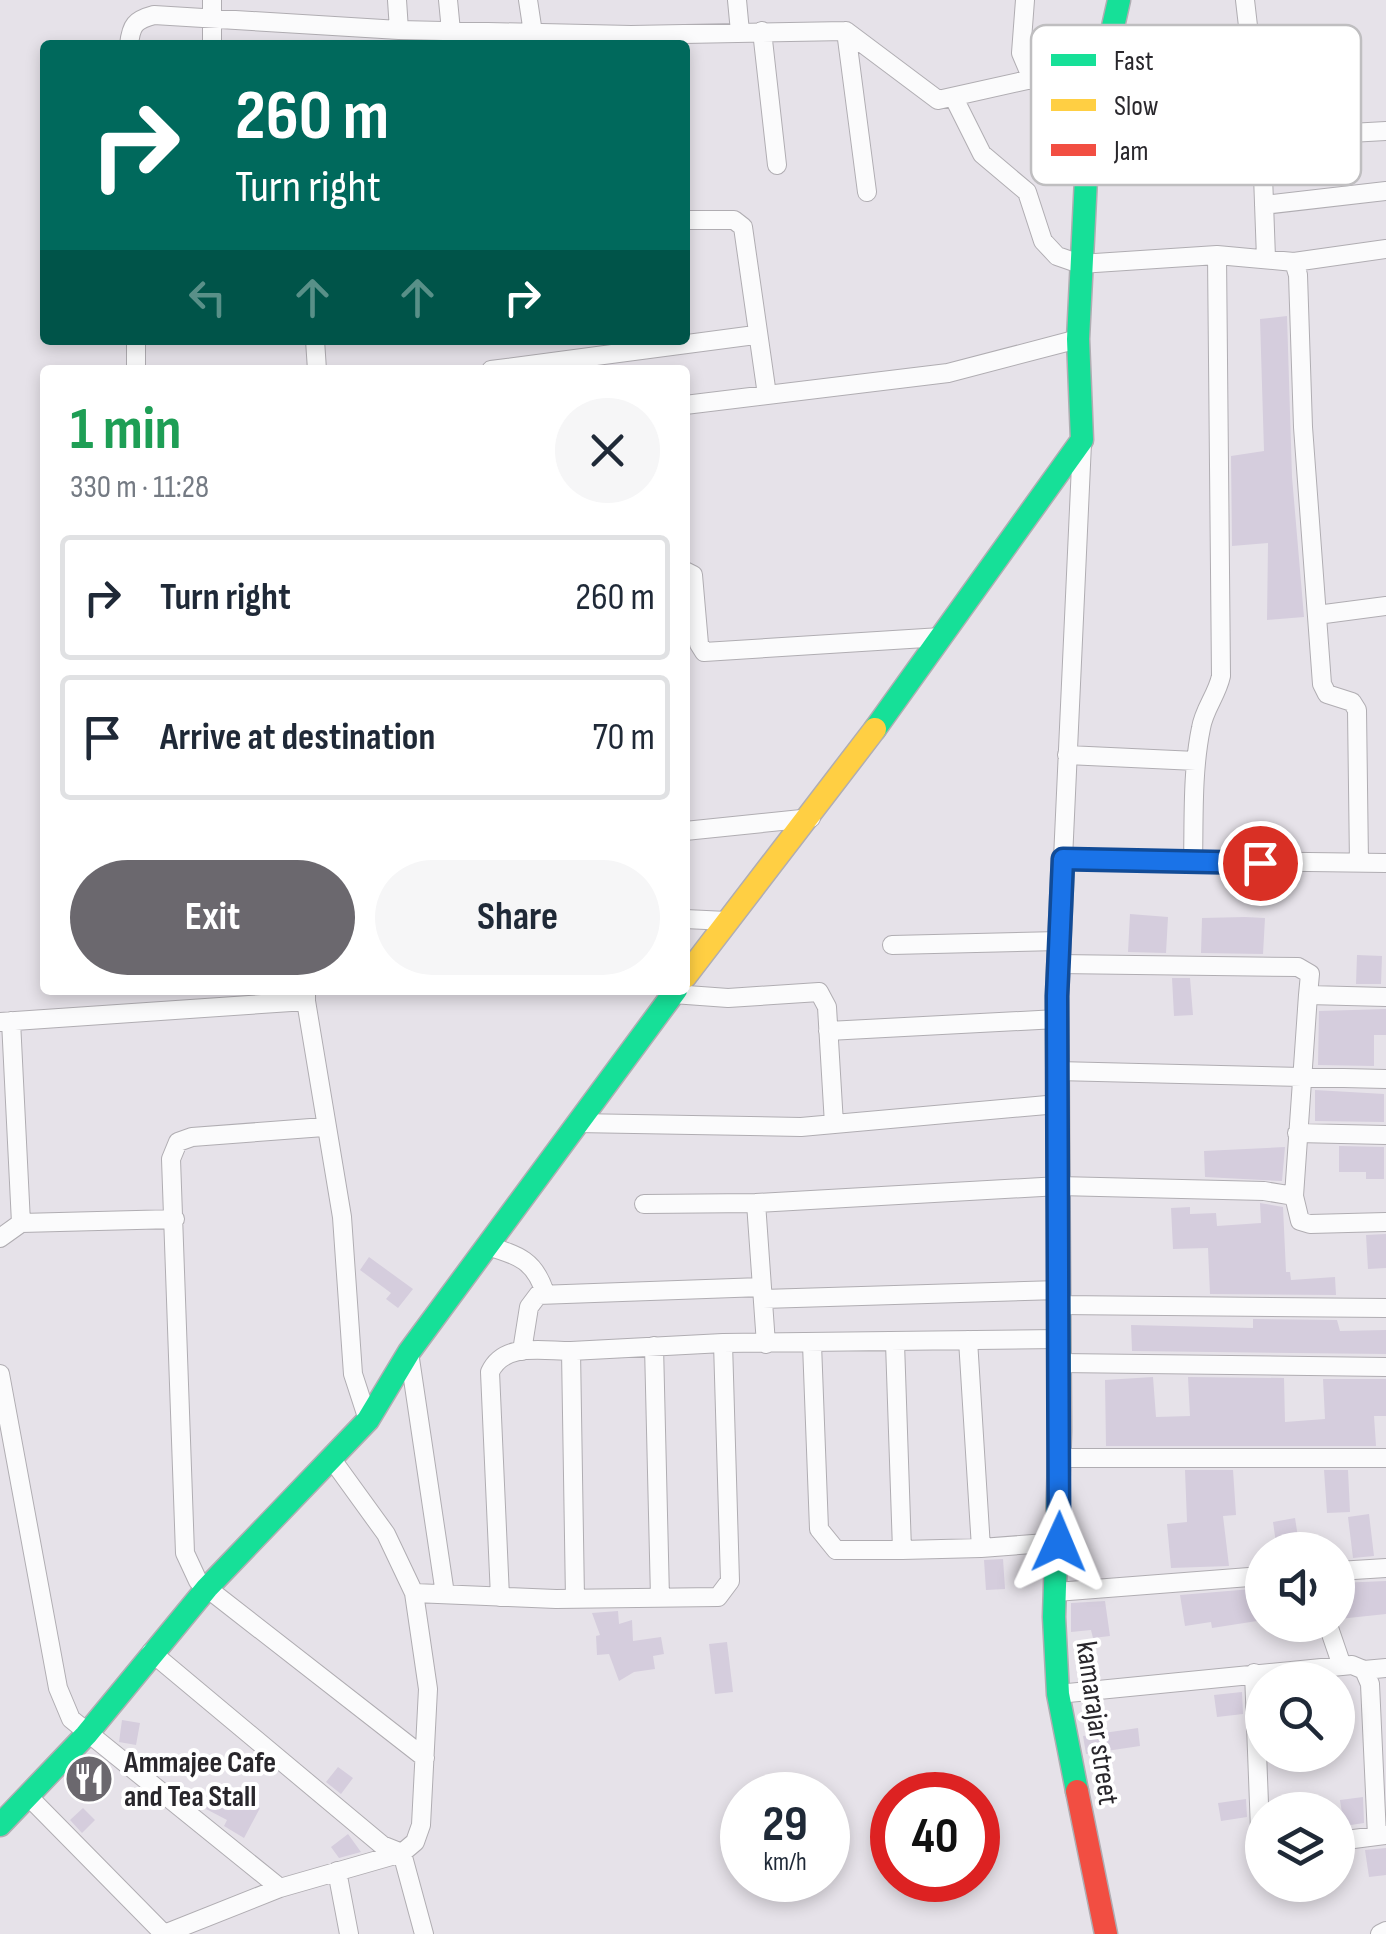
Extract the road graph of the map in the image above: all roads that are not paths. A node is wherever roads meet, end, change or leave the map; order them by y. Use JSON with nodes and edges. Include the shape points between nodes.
{"nodes":[{"id":1,"x":396,"y":0,"type":"edge"},
{"id":2,"x":448,"y":0,"type":"edge"},
{"id":3,"x":528,"y":0,"type":"edge"},
{"id":4,"x":738,"y":0,"type":"edge"},
{"id":5,"x":1025,"y":0,"type":"edge"},
{"id":6,"x":1119,"y":0,"type":"edge"},
{"id":7,"x":1245,"y":0,"type":"edge"},
{"id":8,"x":213,"y":10,"type":"edge"},
{"id":9,"x":1112,"y":25,"type":"edge"},
{"id":10,"x":1248,"y":25,"type":"edge"},
{"id":11,"x":293,"y":26,"type":"junction"},
{"id":12,"x":400,"y":30,"type":"junction"},
{"id":13,"x":451,"y":31,"type":"junction"},
{"id":14,"x":762,"y":31,"type":"junction"},
{"id":15,"x":533,"y":32,"type":"junction"},
{"id":16,"x":740,"y":32,"type":"junction"},
{"id":17,"x":846,"y":32,"type":"junction"},
{"id":18,"x":129,"y":40,"type":"edge"},
{"id":19,"x":212,"y":40,"type":"edge"},
{"id":20,"x":292,"y":40,"type":"edge"},
{"id":21,"x":641,"y":40,"type":"edge"},
{"id":22,"x":1031,"y":77,"type":"edge"},
{"id":23,"x":1031,"y":79,"type":"edge"},
{"id":24,"x":955,"y":100,"type":"junction"},
{"id":25,"x":1386,"y":131,"type":"edge"},
{"id":26,"x":1361,"y":132,"type":"edge"},
{"id":27,"x":778,"y":166,"type":"dead end"},
{"id":28,"x":1088,"y":185,"type":"edge"},
{"id":29,"x":1263,"y":185,"type":"edge"},
{"id":30,"x":1386,"y":191,"type":"edge"},
{"id":31,"x":867,"y":192,"type":"dead end"},
{"id":32,"x":1264,"y":205,"type":"junction"},
{"id":33,"x":690,"y":220,"type":"edge"},
{"id":34,"x":1386,"y":249,"type":"edge"},
{"id":35,"x":1217,"y":255,"type":"junction"},
{"id":36,"x":1266,"y":258,"type":"junction"},
{"id":37,"x":1294,"y":262,"type":"junction"},
{"id":38,"x":1080,"y":264,"type":"junction"},
{"id":39,"x":755,"y":335,"type":"junction"},
{"id":40,"x":1078,"y":339,"type":"junction"},
{"id":41,"x":690,"y":344,"type":"edge"},
{"id":42,"x":680,"y":345,"type":"edge"},
{"id":43,"x":529,"y":365,"type":"edge"},
{"id":44,"x":767,"y":395,"type":"junction"},
{"id":45,"x":690,"y":404,"type":"edge"},
{"id":46,"x":1082,"y":440,"type":"junction"},
{"id":47,"x":690,"y":574,"type":"edge"},
{"id":48,"x":1386,"y":606,"type":"edge"},
{"id":49,"x":691,"y":613,"type":"edge"},
{"id":50,"x":1317,"y":616,"type":"junction"},
{"id":51,"x":941,"y":637,"type":"junction"},
{"id":52,"x":1067,"y":755,"type":"junction"},
{"id":53,"x":1196,"y":762,"type":"junction"},
{"id":54,"x":811,"y":818,"type":"junction"},
{"id":55,"x":690,"y":830,"type":"edge"},
{"id":56,"x":1063,"y":859,"type":"junction"},
{"id":57,"x":1359,"y":862,"type":"junction"},
{"id":58,"x":1386,"y":863,"type":"edge"},
{"id":59,"x":1193,"y":864,"type":"junction"},
{"id":60,"x":690,"y":920,"type":"edge"},
{"id":61,"x":727,"y":921,"type":"junction"},
{"id":62,"x":892,"y":945,"type":"dead end"},
{"id":63,"x":1058,"y":953,"type":"junction"},
{"id":64,"x":690,"y":971,"type":"edge"},
{"id":65,"x":690,"y":990,"type":"edge"},
{"id":66,"x":672,"y":995,"type":"edge"},
{"id":67,"x":1308,"y":995,"type":"junction"},
{"id":68,"x":306,"y":996,"type":"edge"},
{"id":69,"x":1386,"y":997,"type":"edge"},
{"id":70,"x":1057,"y":1019,"type":"junction"},
{"id":71,"x":6,"y":1021,"type":"edge"},
{"id":72,"x":828,"y":1032,"type":"junction"},
{"id":73,"x":1058,"y":1071,"type":"junction"},
{"id":74,"x":1300,"y":1077,"type":"junction"},
{"id":75,"x":1386,"y":1078,"type":"edge"},
{"id":76,"x":1058,"y":1104,"type":"junction"},
{"id":77,"x":576,"y":1124,"type":"junction"},
{"id":78,"x":834,"y":1124,"type":"junction"},
{"id":79,"x":324,"y":1127,"type":"junction"},
{"id":80,"x":1297,"y":1134,"type":"junction"},
{"id":81,"x":1386,"y":1135,"type":"edge"},
{"id":82,"x":1059,"y":1186,"type":"junction"},
{"id":83,"x":1294,"y":1196,"type":"junction"},
{"id":84,"x":756,"y":1203,"type":"junction"},
{"id":85,"x":644,"y":1204,"type":"dead end"},
{"id":86,"x":175,"y":1218,"type":"junction"},
{"id":87,"x":1386,"y":1222,"type":"edge"},
{"id":88,"x":21,"y":1223,"type":"junction"},
{"id":89,"x":0,"y":1238,"type":"edge"},
{"id":90,"x":487,"y":1246,"type":"junction"},
{"id":91,"x":545,"y":1293,"type":"junction"},
{"id":92,"x":762,"y":1293,"type":"junction"},
{"id":93,"x":1059,"y":1297,"type":"junction"},
{"id":94,"x":1386,"y":1308,"type":"edge"},
{"id":95,"x":968,"y":1340,"type":"junction"},
{"id":96,"x":723,"y":1342,"type":"junction"},
{"id":97,"x":895,"y":1342,"type":"junction"},
{"id":98,"x":766,"y":1344,"type":"junction"},
{"id":99,"x":812,"y":1344,"type":"junction"},
{"id":100,"x":654,"y":1346,"type":"junction"},
{"id":101,"x":522,"y":1351,"type":"junction"},
{"id":102,"x":571,"y":1351,"type":"junction"},
{"id":103,"x":1059,"y":1351,"type":"junction"},
{"id":104,"x":409,"y":1352,"type":"junction"},
{"id":105,"x":1386,"y":1367,"type":"edge"},
{"id":106,"x":0,"y":1374,"type":"edge"},
{"id":107,"x":368,"y":1420,"type":"junction"},
{"id":108,"x":331,"y":1458,"type":"junction"},
{"id":109,"x":1060,"y":1458,"type":"junction"},
{"id":110,"x":1386,"y":1458,"type":"edge"},
{"id":111,"x":1059,"y":1542,"type":"junction"},
{"id":112,"x":981,"y":1548,"type":"junction"},
{"id":113,"x":902,"y":1550,"type":"junction"},
{"id":114,"x":1386,"y":1568,"type":"edge"},
{"id":115,"x":1355,"y":1570,"type":"edge"},
{"id":116,"x":1245,"y":1577,"type":"edge"},
{"id":117,"x":208,"y":1588,"type":"junction"},
{"id":118,"x":1056,"y":1592,"type":"junction"},
{"id":119,"x":414,"y":1593,"type":"junction"},
{"id":120,"x":445,"y":1594,"type":"junction"},
{"id":121,"x":500,"y":1597,"type":"junction"},
{"id":122,"x":660,"y":1598,"type":"junction"},
{"id":123,"x":575,"y":1599,"type":"junction"},
{"id":124,"x":152,"y":1652,"type":"junction"},
{"id":125,"x":1355,"y":1668,"type":"edge"},
{"id":126,"x":1386,"y":1668,"type":"edge"},
{"id":127,"x":1364,"y":1670,"type":"junction"},
{"id":128,"x":1245,"y":1674,"type":"edge"},
{"id":129,"x":1058,"y":1694,"type":"junction"},
{"id":130,"x":86,"y":1735,"type":"junction"},
{"id":131,"x":425,"y":1758,"type":"junction"},
{"id":132,"x":28,"y":1796,"type":"junction"},
{"id":133,"x":0,"y":1826,"type":"edge"},
{"id":134,"x":1381,"y":1836,"type":"edge"},
{"id":135,"x":1355,"y":1839,"type":"edge"},
{"id":136,"x":402,"y":1853,"type":"junction"},
{"id":137,"x":337,"y":1871,"type":"junction"},
{"id":138,"x":280,"y":1888,"type":"junction"},
{"id":139,"x":164,"y":1934,"type":"edge"},
{"id":140,"x":349,"y":1934,"type":"edge"},
{"id":141,"x":424,"y":1934,"type":"edge"},
{"id":142,"x":1106,"y":1934,"type":"edge"}],
"edges":[{"from":1,"to":12,"type":"street"},
{"from":2,"to":13,"type":"street"},
{"from":3,"to":15,"type":"street"},
{"from":4,"to":16,"type":"street"},
{"from":5,"to":22,"type":"street","via":[[1021,53]]},
{"from":6,"to":9,"type":"main road"},
{"from":7,"to":10,"type":"street"},
{"from":8,"to":11,"type":"street"},
{"from":8,"to":18,"type":"street","via":[[138,19]]},
{"from":8,"to":19,"type":"street"},
{"from":11,"to":12,"type":"street"},
{"from":11,"to":20,"type":"street"},
{"from":12,"to":13,"type":"street"},
{"from":13,"to":15,"type":"street"},
{"from":14,"to":16,"type":"street"},
{"from":14,"to":17,"type":"street"},
{"from":14,"to":27,"type":"street"},
{"from":15,"to":21,"type":"street"},
{"from":16,"to":21,"type":"street"},
{"from":17,"to":24,"type":"street","via":[[938,100]]},
{"from":17,"to":31,"type":"street"},
{"from":23,"to":24,"type":"street"},
{"from":24,"to":38,"type":"street","via":[[982,154],[1027,192],[1043,241],[1056,256]]},
{"from":25,"to":26,"type":"street"},
{"from":28,"to":38,"type":"main road"},
{"from":29,"to":32,"type":"street"},
{"from":30,"to":32,"type":"street"},
{"from":32,"to":36,"type":"street"},
{"from":33,"to":39,"type":"street","via":[[734,220],[743,227]]},
{"from":34,"to":37,"type":"street"},
{"from":35,"to":36,"type":"street"},
{"from":35,"to":38,"type":"street"},
{"from":35,"to":53,"type":"street","via":[[1220,676]]},
{"from":36,"to":37,"type":"street"},
{"from":37,"to":50,"type":"street"},
{"from":38,"to":40,"type":"main road"},
{"from":39,"to":41,"type":"street"},
{"from":39,"to":44,"type":"street"},
{"from":40,"to":44,"type":"street","via":[[948,373]]},
{"from":40,"to":46,"type":"main road"},
{"from":42,"to":43,"type":"street"},
{"from":44,"to":45,"type":"street"},
{"from":46,"to":51,"type":"main road"},
{"from":46,"to":52,"type":"street"},
{"from":47,"to":49,"type":"street"},
{"from":48,"to":50,"type":"street"},
{"from":49,"to":51,"type":"street","via":[[704,652]]},
{"from":50,"to":57,"type":"street","via":[[1324,689],[1357,710]]},
{"from":51,"to":54,"type":"main road"},
{"from":52,"to":53,"type":"street"},
{"from":52,"to":56,"type":"street"},
{"from":53,"to":59,"type":"street"},
{"from":54,"to":55,"type":"street"},
{"from":54,"to":61,"type":"main road"},
{"from":56,"to":59,"type":"street"},
{"from":56,"to":63,"type":"main road","name":"kamarajar street"},
{"from":57,"to":58,"type":"street"},
{"from":57,"to":59,"type":"street"},
{"from":60,"to":61,"type":"street"},
{"from":61,"to":64,"type":"main road"},
{"from":62,"to":63,"type":"street"},
{"from":63,"to":67,"type":"street","via":[[1298,967],[1310,974]]},
{"from":63,"to":70,"type":"main road","name":"kamarajar street"},
{"from":65,"to":72,"type":"street","via":[[728,998],[814,990],[826,998]]},
{"from":66,"to":77,"type":"main road"},
{"from":67,"to":69,"type":"street"},
{"from":67,"to":74,"type":"street"},
{"from":68,"to":71,"type":"street"},
{"from":68,"to":79,"type":"street"},
{"from":70,"to":72,"type":"street"},
{"from":70,"to":73,"type":"main road","name":"kamarajar street"},
{"from":71,"to":88,"type":"street"},
{"from":72,"to":78,"type":"street"},
{"from":73,"to":74,"type":"street"},
{"from":73,"to":76,"type":"main road","name":"kamarajar street"},
{"from":74,"to":75,"type":"street"},
{"from":74,"to":80,"type":"street"},
{"from":76,"to":78,"type":"street"},
{"from":76,"to":82,"type":"main road","name":"kamarajar street"},
{"from":77,"to":78,"type":"street"},
{"from":77,"to":90,"type":"main road"},
{"from":79,"to":86,"type":"street","via":[[178,1142],[171,1159]]},
{"from":79,"to":107,"type":"street","via":[[342,1217],[354,1374]]},
{"from":80,"to":81,"type":"street"},
{"from":80,"to":83,"type":"street"},
{"from":82,"to":83,"type":"street"},
{"from":82,"to":84,"type":"street"},
{"from":82,"to":93,"type":"main road","name":"kamarajar street"},
{"from":83,"to":87,"type":"street","via":[[1300,1220],[1310,1224]]},
{"from":84,"to":85,"type":"street"},
{"from":84,"to":92,"type":"street"},
{"from":86,"to":88,"type":"street"},
{"from":86,"to":117,"type":"street","via":[[185,1554]]},
{"from":88,"to":89,"type":"street"},
{"from":90,"to":91,"type":"street","via":[[518,1254],[538,1270]]},
{"from":90,"to":104,"type":"main road"},
{"from":91,"to":92,"type":"street"},
{"from":91,"to":101,"type":"street","via":[[529,1307]]},
{"from":92,"to":93,"type":"street"},
{"from":92,"to":98,"type":"street"},
{"from":93,"to":94,"type":"street"},
{"from":93,"to":103,"type":"main road","name":"kamarajar street"},
{"from":95,"to":97,"type":"street"},
{"from":95,"to":103,"type":"street"},
{"from":95,"to":112,"type":"street"},
{"from":96,"to":98,"type":"street"},
{"from":96,"to":100,"type":"street"},
{"from":96,"to":122,"type":"street","via":[[730,1581],[718,1597]]},
{"from":97,"to":99,"type":"street"},
{"from":97,"to":113,"type":"street"},
{"from":98,"to":99,"type":"street"},
{"from":99,"to":113,"type":"street","via":[[819,1529],[836,1550]]},
{"from":100,"to":102,"type":"street"},
{"from":100,"to":122,"type":"street"},
{"from":101,"to":102,"type":"street"},
{"from":101,"to":121,"type":"street","via":[[496,1358],[490,1372]]},
{"from":102,"to":123,"type":"street"},
{"from":103,"to":105,"type":"street"},
{"from":103,"to":109,"type":"main road","name":"kamarajar street"},
{"from":104,"to":107,"type":"main road"},
{"from":104,"to":120,"type":"street"},
{"from":106,"to":130,"type":"street","via":[[58,1688]]},
{"from":107,"to":108,"type":"main road"},
{"from":108,"to":117,"type":"main road"},
{"from":108,"to":119,"type":"street","via":[[386,1534]]},
{"from":109,"to":110,"type":"street"},
{"from":109,"to":111,"type":"main road","name":"kamarajar street"},
{"from":111,"to":112,"type":"street"},
{"from":111,"to":118,"type":"main road","name":"kamarajar street"},
{"from":112,"to":113,"type":"street"},
{"from":114,"to":115,"type":"street"},
{"from":116,"to":118,"type":"street"},
{"from":117,"to":124,"type":"main road"},
{"from":117,"to":131,"type":"street"},
{"from":118,"to":129,"type":"main road","name":"kamarajar street"},
{"from":119,"to":120,"type":"street"},
{"from":119,"to":131,"type":"street","via":[[428,1689]]},
{"from":120,"to":121,"type":"street"},
{"from":121,"to":123,"type":"street"},
{"from":122,"to":123,"type":"street"},
{"from":124,"to":130,"type":"main road"},
{"from":124,"to":136,"type":"street","via":[[382,1845]]},
{"from":125,"to":127,"type":"street"},
{"from":126,"to":127,"type":"street"},
{"from":127,"to":134,"type":"street"},
{"from":128,"to":129,"type":"street"},
{"from":129,"to":142,"type":"main road","name":"kamarajar street"},
{"from":130,"to":132,"type":"main road"},
{"from":130,"to":138,"type":"street"},
{"from":131,"to":136,"type":"street","via":[[421,1825]]},
{"from":132,"to":133,"type":"main road"},
{"from":132,"to":139,"type":"street"},
{"from":134,"to":135,"type":"street"},
{"from":136,"to":137,"type":"street"},
{"from":136,"to":141,"type":"street"},
{"from":137,"to":138,"type":"street"},
{"from":137,"to":140,"type":"street"},
{"from":138,"to":139,"type":"street"}]}
